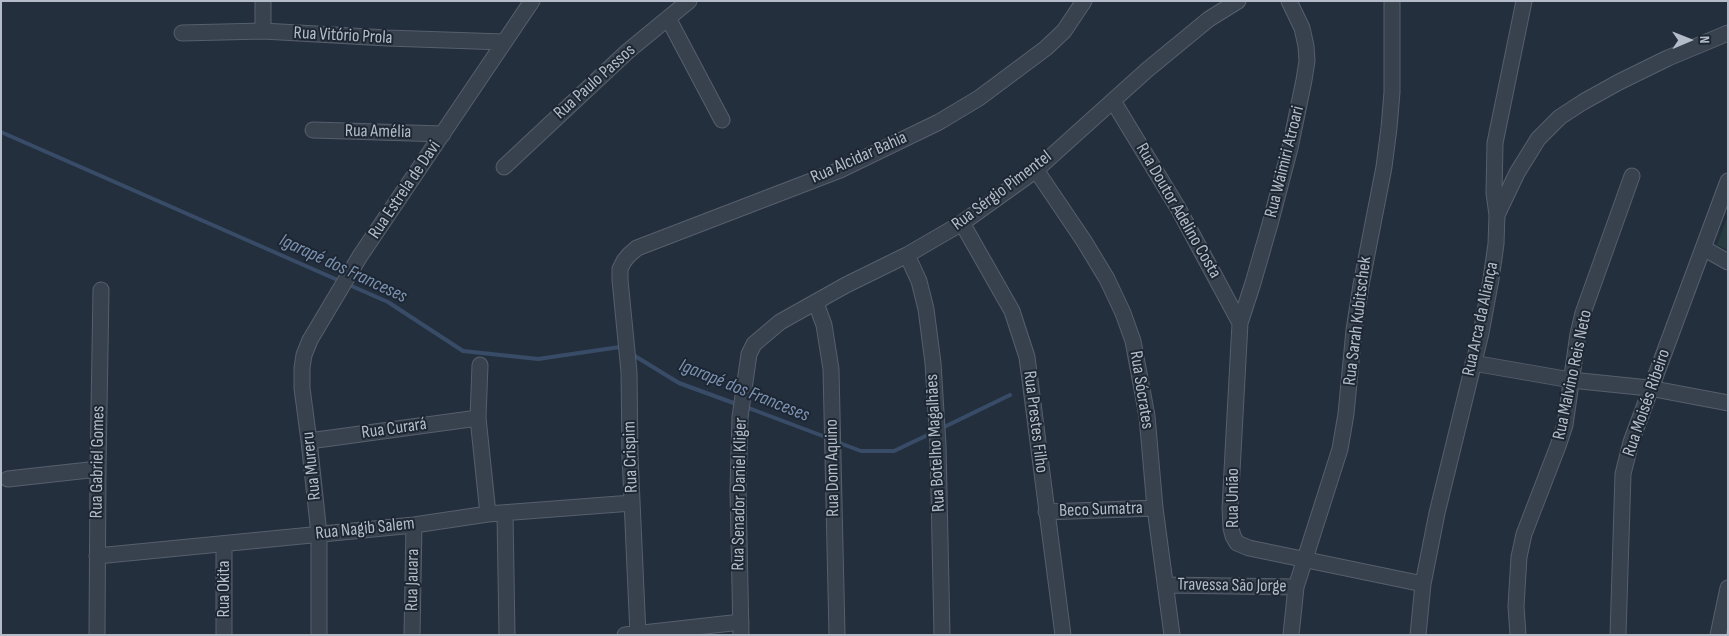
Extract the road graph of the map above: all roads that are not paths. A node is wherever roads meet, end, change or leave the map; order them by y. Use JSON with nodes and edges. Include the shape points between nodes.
{"nodes":[{"id":1,"x":263,"y":1,"type":"edge"},
{"id":2,"x":532,"y":1,"type":"edge"},
{"id":3,"x":689,"y":1,"type":"edge"},
{"id":4,"x":1084,"y":1,"type":"edge"},
{"id":5,"x":1238,"y":1,"type":"edge"},
{"id":6,"x":1290,"y":1,"type":"edge"},
{"id":7,"x":1392,"y":1,"type":"edge"},
{"id":8,"x":1524,"y":1,"type":"edge"},
{"id":9,"x":668,"y":18,"type":"junction"},
{"id":10,"x":263,"y":31,"type":"junction"},
{"id":11,"x":182,"y":33,"type":"dead end"},
{"id":12,"x":1728,"y":34,"type":"edge"},
{"id":13,"x":504,"y":42,"type":"junction"},
{"id":14,"x":1113,"y":101,"type":"junction"},
{"id":15,"x":722,"y":120,"type":"dead end"},
{"id":16,"x":313,"y":130,"type":"dead end"},
{"id":17,"x":444,"y":134,"type":"junction"},
{"id":18,"x":504,"y":168,"type":"dead end"},
{"id":19,"x":1036,"y":170,"type":"junction"},
{"id":20,"x":1632,"y":176,"type":"dead end"},
{"id":21,"x":1728,"y":181,"type":"edge"},
{"id":22,"x":1497,"y":215,"type":"junction"},
{"id":23,"x":962,"y":223,"type":"junction"},
{"id":24,"x":1703,"y":248,"type":"junction"},
{"id":25,"x":907,"y":255,"type":"junction"},
{"id":26,"x":1728,"y":262,"type":"edge"},
{"id":27,"x":620,"y":280,"type":"joint"},
{"id":28,"x":101,"y":290,"type":"dead end"},
{"id":29,"x":816,"y":303,"type":"junction"},
{"id":30,"x":1240,"y":323,"type":"junction"},
{"id":31,"x":749,"y":354,"type":"joint"},
{"id":32,"x":1473,"y":363,"type":"junction"},
{"id":33,"x":480,"y":365,"type":"dead end"},
{"id":34,"x":1571,"y":380,"type":"junction"},
{"id":35,"x":302,"y":388,"type":"joint"},
{"id":36,"x":1649,"y":388,"type":"junction"},
{"id":37,"x":1728,"y":403,"type":"edge"},
{"id":38,"x":478,"y":418,"type":"junction"},
{"id":39,"x":309,"y":441,"type":"junction"},
{"id":40,"x":98,"y":469,"type":"junction"},
{"id":41,"x":8,"y":479,"type":"dead end"},
{"id":42,"x":632,"y":504,"type":"junction"},
{"id":43,"x":1155,"y":508,"type":"junction"},
{"id":44,"x":1046,"y":512,"type":"junction"},
{"id":45,"x":488,"y":514,"type":"junction"},
{"id":46,"x":505,"y":514,"type":"junction"},
{"id":47,"x":414,"y":525,"type":"junction"},
{"id":48,"x":319,"y":534,"type":"junction"},
{"id":49,"x":224,"y":544,"type":"junction"},
{"id":50,"x":97,"y":556,"type":"junction"},
{"id":51,"x":1304,"y":560,"type":"junction"},
{"id":52,"x":1422,"y":584,"type":"junction"},
{"id":53,"x":1167,"y":585,"type":"junction"},
{"id":54,"x":1296,"y":586,"type":"junction"},
{"id":55,"x":1728,"y":588,"type":"edge"},
{"id":56,"x":741,"y":629,"type":"edge"},
{"id":57,"x":634,"y":634,"type":"edge"},
{"id":58,"x":98,"y":635,"type":"edge"},
{"id":59,"x":224,"y":635,"type":"edge"},
{"id":60,"x":319,"y":635,"type":"edge"},
{"id":61,"x":412,"y":635,"type":"edge"},
{"id":62,"x":507,"y":635,"type":"edge"},
{"id":63,"x":836,"y":635,"type":"edge"},
{"id":64,"x":942,"y":635,"type":"edge"},
{"id":65,"x":1064,"y":635,"type":"edge"},
{"id":66,"x":1172,"y":635,"type":"edge"},
{"id":67,"x":1291,"y":635,"type":"edge"},
{"id":68,"x":1418,"y":635,"type":"edge"},
{"id":69,"x":1518,"y":635,"type":"edge"},
{"id":70,"x":1618,"y":635,"type":"edge"},
{"id":71,"x":1718,"y":635,"type":"edge"}],
"edges":[{"from":1,"to":10,"type":"street"},
{"from":2,"to":13,"type":"street","name":"Rua Estrela de Davi"},
{"from":3,"to":9,"type":"street","name":"Rua Paulo Passos"},
{"from":4,"to":27,"type":"street","name":"Rua Alcidar Bahia","via":[[1064,31],[1046,48],[979,98],[840,170],[637,248],[624,261]]},
{"from":5,"to":14,"type":"street","name":"Rua Sérgio Pimentel","via":[[1209,19]]},
{"from":6,"to":30,"type":"street","name":"Rua Waimiri Atroari","via":[[1306,46],[1304,80],[1290,148]]},
{"from":7,"to":51,"type":"street","name":"Rua Sarah Kubitschek","via":[[1389,128],[1359,294],[1346,414],[1340,449]]},
{"from":8,"to":22,"type":"street","name":"Rua Arca da Aliança","via":[[1495,143]]},
{"from":9,"to":15,"type":"street"},
{"from":9,"to":18,"type":"street","name":"Rua Paulo Passos","via":[[628,51]]},
{"from":10,"to":11,"type":"street","name":"Rua Vitório Prola"},
{"from":10,"to":13,"type":"street","name":"Rua Vitório Prola"},
{"from":12,"to":22,"type":"street","via":[[1619,82],[1560,117],[1538,139]]},
{"from":13,"to":17,"type":"street","name":"Rua Estrela de Davi"},
{"from":14,"to":19,"type":"street","name":"Rua Sérgio Pimentel"},
{"from":14,"to":30,"type":"street","name":"Rua Doutor Adelino Costa","via":[[1178,208]]},
{"from":16,"to":17,"type":"street","name":"Rua Amélia"},
{"from":17,"to":35,"type":"street","name":"Rua Estrela de Davi","via":[[360,256],[310,340],[304,355]]},
{"from":19,"to":23,"type":"street","name":"Rua Sérgio Pimentel"},
{"from":19,"to":43,"type":"street","name":"Rua Sócrates","via":[[1107,279],[1133,340],[1147,416]]},
{"from":20,"to":34,"type":"street","name":"Rua Malvino Reis Neto","via":[[1583,313]]},
{"from":21,"to":24,"type":"street","name":"Rua Moisés Ribeiro"},
{"from":22,"to":32,"type":"street","name":"Rua Arca da Aliança","via":[[1491,279]]},
{"from":23,"to":25,"type":"street","name":"Rua Sérgio Pimentel"},
{"from":23,"to":44,"type":"street","name":"Rua Prestes Filho","via":[[1012,311],[1027,357]]},
{"from":24,"to":26,"type":"street"},
{"from":24,"to":36,"type":"street","name":"Rua Moisés Ribeiro"},
{"from":25,"to":29,"type":"street","name":"Rua Sérgio Pimentel"},
{"from":25,"to":64,"type":"street","name":"Rua Botelho Magalhães","via":[[919,281],[926,309],[933,363]]},
{"from":27,"to":42,"type":"street","name":"Rua Crispim","via":[[629,372]]},
{"from":28,"to":40,"type":"street","name":"Rua Gabriel Gomes"},
{"from":29,"to":31,"type":"street","name":"Rua Sérgio Pimentel","via":[[764,334]]},
{"from":29,"to":63,"type":"street","name":"Rua Dom Aquino","via":[[824,325],[831,369]]},
{"from":30,"to":51,"type":"street","name":"Rua União","via":[[1230,508],[1233,536],[1237,543],[1249,548]]},
{"from":31,"to":56,"type":"street","name":"Rua Senador Daniel Kliger","via":[[740,417]]},
{"from":32,"to":34,"type":"street"},
{"from":32,"to":52,"type":"street","name":"Rua Arca da Aliança"},
{"from":33,"to":38,"type":"street"},
{"from":34,"to":36,"type":"street"},
{"from":34,"to":69,"type":"street","name":"Rua Malvino Reis Neto","via":[[1565,425],[1524,534],[1519,557]]},
{"from":35,"to":39,"type":"street","name":"Rua Mureru"},
{"from":36,"to":37,"type":"street"},
{"from":36,"to":70,"type":"street","name":"Rua Moisés Ribeiro","via":[[1623,474]]},
{"from":38,"to":39,"type":"street","name":"Rua Curará"},
{"from":38,"to":45,"type":"street"},
{"from":39,"to":48,"type":"street","name":"Rua Mureru"},
{"from":40,"to":41,"type":"street"},
{"from":40,"to":50,"type":"street","name":"Rua Gabriel Gomes"},
{"from":42,"to":46,"type":"street","name":"Rua Nagib Salem"},
{"from":42,"to":57,"type":"street","name":"Rua Crispim"},
{"from":43,"to":44,"type":"street","name":"Beco Sumatra"},
{"from":43,"to":53,"type":"street","name":"Rua Sócrates"},
{"from":44,"to":65,"type":"street","name":"Rua Prestes Filho"},
{"from":45,"to":46,"type":"street","name":"Rua Nagib Salem"},
{"from":45,"to":47,"type":"street","name":"Rua Nagib Salem"},
{"from":46,"to":62,"type":"street"},
{"from":47,"to":48,"type":"street","name":"Rua Nagib Salem"},
{"from":47,"to":61,"type":"street","name":"Rua Jauara"},
{"from":48,"to":49,"type":"street","name":"Rua Nagib Salem"},
{"from":48,"to":60,"type":"street","name":"Rua Mureru"},
{"from":49,"to":50,"type":"street","name":"Rua Nagib Salem"},
{"from":49,"to":59,"type":"street","name":"Rua Okita"},
{"from":50,"to":58,"type":"street","name":"Rua Gabriel Gomes"},
{"from":51,"to":52,"type":"street","name":"Rua União"},
{"from":51,"to":54,"type":"street","name":"Rua Sarah Kubitschek"},
{"from":52,"to":68,"type":"street","name":"Rua Arca da Aliança"},
{"from":53,"to":54,"type":"street","name":"Travessa São Jorge"},
{"from":53,"to":66,"type":"street","name":"Rua Sócrates"},
{"from":54,"to":67,"type":"street","name":"Rua Sarah Kubitschek"},
{"from":55,"to":71,"type":"street"},
{"from":56,"to":57,"type":"street"}]}
